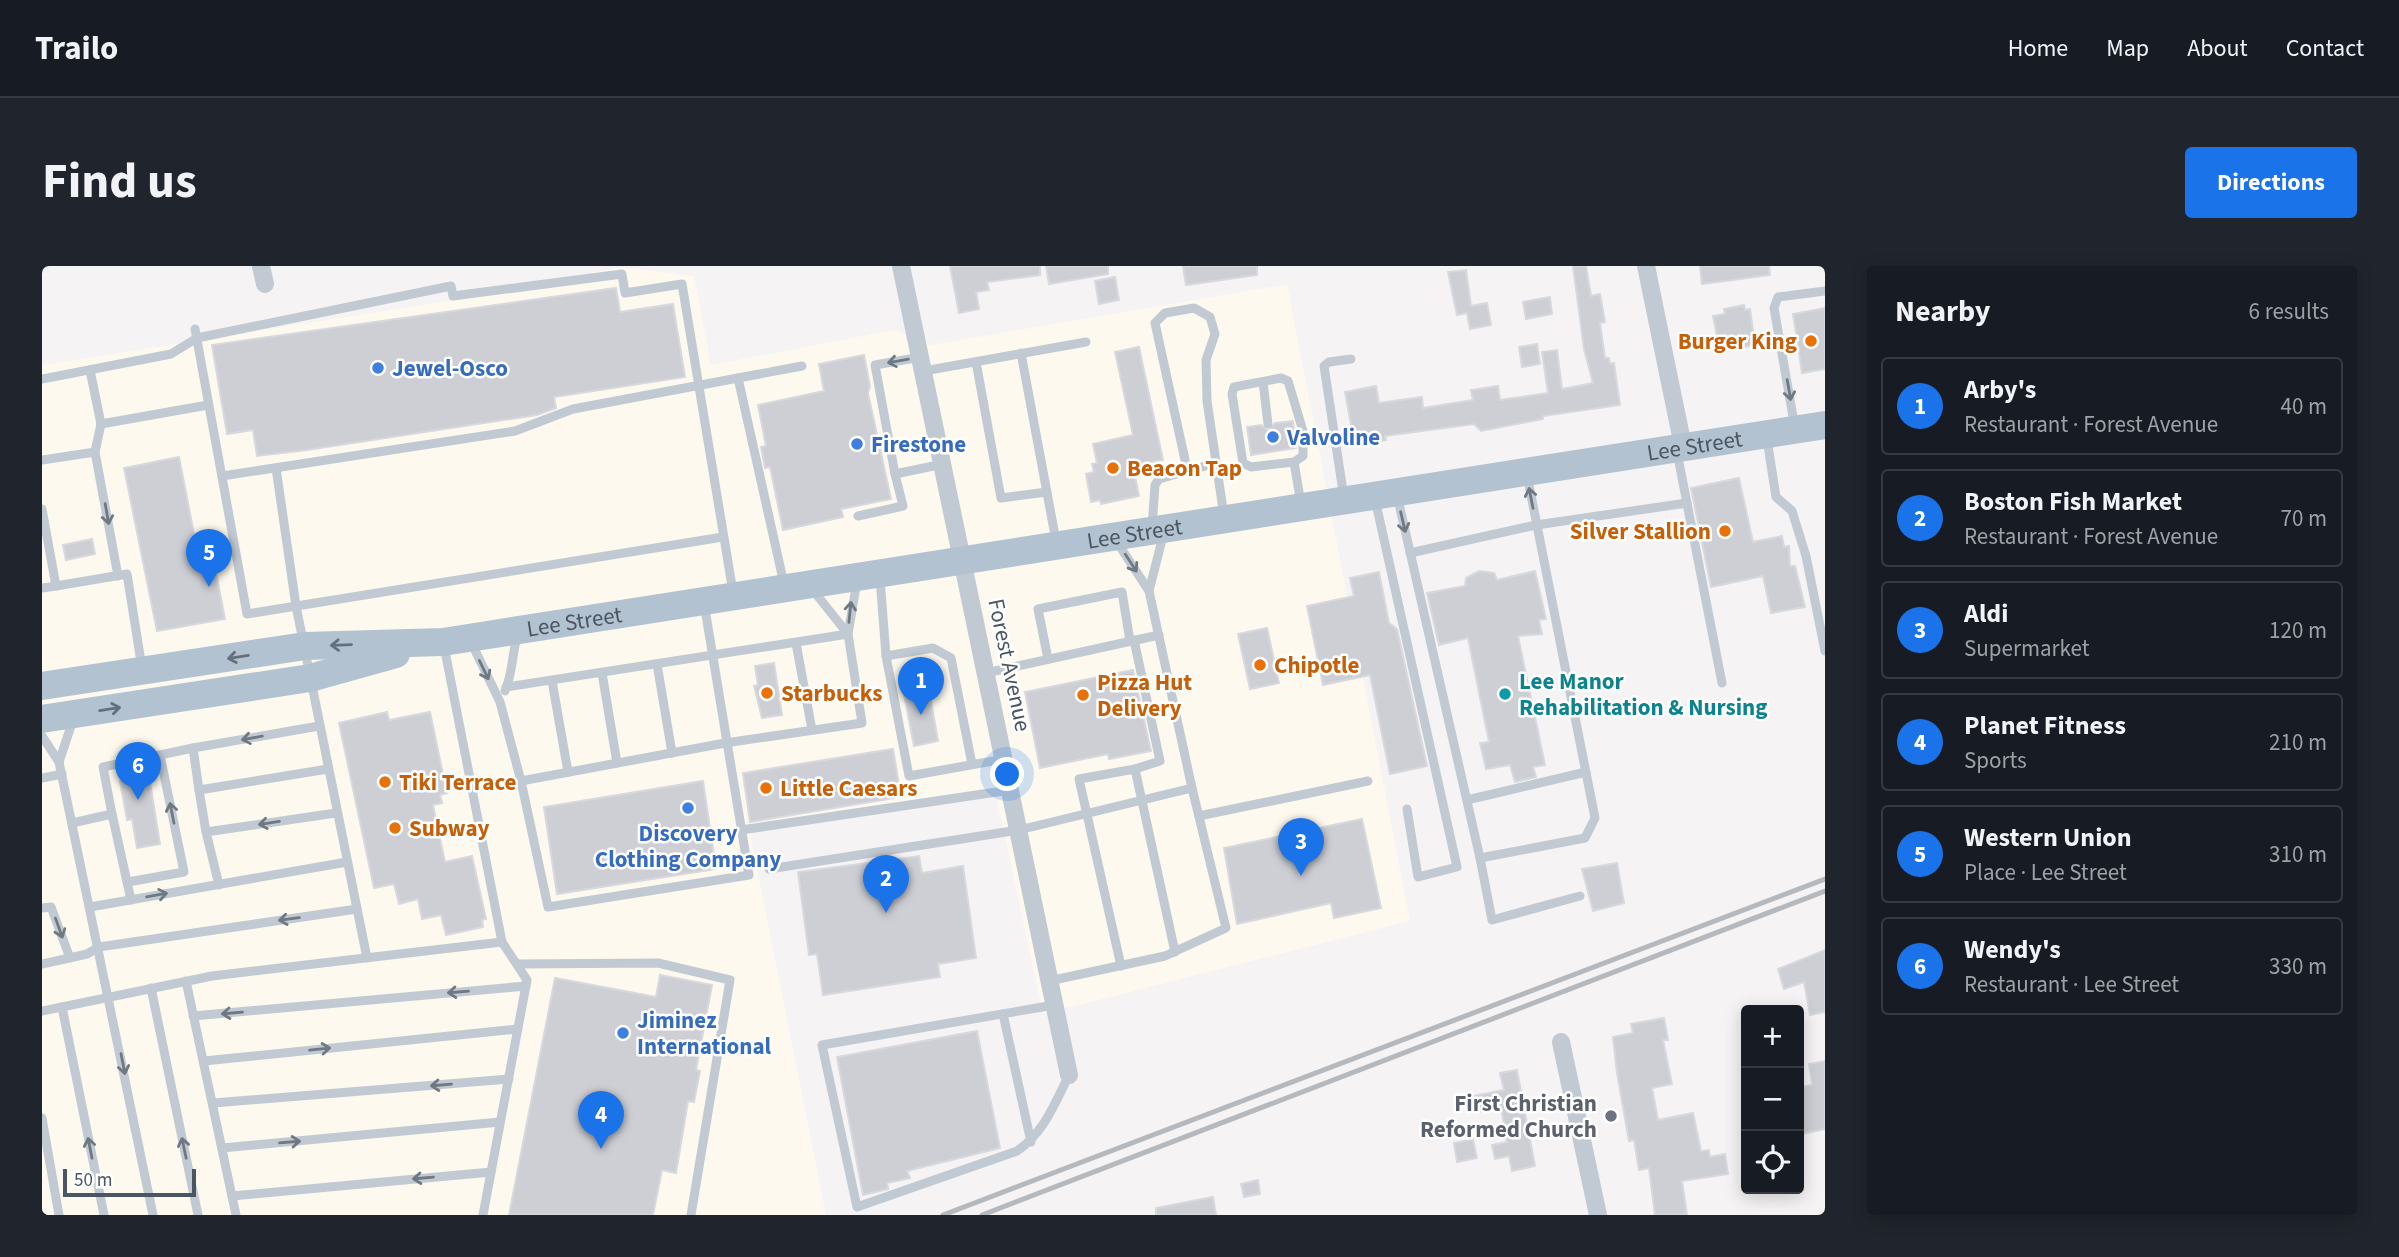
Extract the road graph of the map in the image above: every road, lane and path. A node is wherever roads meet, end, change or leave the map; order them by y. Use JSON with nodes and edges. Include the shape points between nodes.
{"nodes":[{"id":1,"x":901,"y":266,"type":"edge"},
{"id":2,"x":1646,"y":266,"type":"edge"},
{"id":3,"x":1825,"y":291,"type":"edge"},
{"id":4,"x":196,"y":333,"type":"junction"},
{"id":5,"x":1086,"y":342,"type":"dead end"},
{"id":6,"x":1021,"y":354,"type":"junction"},
{"id":7,"x":1351,"y":359,"type":"dead end"},
{"id":8,"x":976,"y":362,"type":"junction"},
{"id":9,"x":922,"y":364,"type":"junction"},
{"id":10,"x":802,"y":366,"type":"dead end"},
{"id":11,"x":90,"y":370,"type":"junction"},
{"id":12,"x":738,"y":378,"type":"junction"},
{"id":13,"x":42,"y":379,"type":"edge"},
{"id":14,"x":1263,"y":382,"type":"junction"},
{"id":15,"x":699,"y":385,"type":"junction"},
{"id":16,"x":208,"y":405,"type":"junction"},
{"id":17,"x":101,"y":424,"type":"junction"},
{"id":18,"x":1268,"y":424,"type":"dead end"},
{"id":19,"x":1825,"y":425,"type":"edge"},
{"id":20,"x":1796,"y":429,"type":"junction"},
{"id":21,"x":1766,"y":433,"type":"junction"},
{"id":22,"x":1680,"y":446,"type":"junction"},
{"id":23,"x":95,"y":452,"type":"junction"},
{"id":24,"x":1271,"y":452,"type":"dead end"},
{"id":25,"x":42,"y":460,"type":"edge"},
{"id":26,"x":1294,"y":462,"type":"junction"},
{"id":27,"x":1216,"y":463,"type":"junction"},
{"id":28,"x":943,"y":464,"type":"junction"},
{"id":29,"x":1272,"y":464,"type":"junction"},
{"id":30,"x":276,"y":468,"type":"junction"},
{"id":31,"x":1187,"y":468,"type":"junction"},
{"id":32,"x":1526,"y":470,"type":"junction"},
{"id":33,"x":895,"y":474,"type":"junction"},
{"id":34,"x":222,"y":476,"type":"junction"},
{"id":35,"x":1047,"y":492,"type":"junction"},
{"id":36,"x":1385,"y":492,"type":"junction"},
{"id":37,"x":1344,"y":499,"type":"junction"},
{"id":38,"x":1687,"y":503,"type":"junction"},
{"id":39,"x":1302,"y":505,"type":"junction"},
{"id":40,"x":42,"y":509,"type":"edge"},
{"id":41,"x":858,"y":516,"type":"dead end"},
{"id":42,"x":1224,"y":518,"type":"junction"},
{"id":43,"x":1536,"y":525,"type":"junction"},
{"id":44,"x":1159,"y":528,"type":"junction"},
{"id":45,"x":1111,"y":535,"type":"junction"},
{"id":46,"x":723,"y":537,"type":"junction"},
{"id":47,"x":1056,"y":544,"type":"junction"},
{"id":48,"x":1410,"y":553,"type":"junction"},
{"id":49,"x":963,"y":559,"type":"junction"},
{"id":50,"x":869,"y":574,"type":"junction"},
{"id":51,"x":118,"y":576,"type":"junction"},
{"id":52,"x":56,"y":586,"type":"junction"},
{"id":53,"x":797,"y":587,"type":"junction"},
{"id":54,"x":42,"y":588,"type":"edge"},
{"id":55,"x":1149,"y":591,"type":"junction"},
{"id":56,"x":734,"y":597,"type":"junction"},
{"id":57,"x":704,"y":603,"type":"junction"},
{"id":58,"x":296,"y":606,"type":"junction"},
{"id":59,"x":519,"y":630,"type":"junction"},
{"id":60,"x":848,"y":634,"type":"junction"},
{"id":61,"x":1158,"y":635,"type":"junction"},
{"id":62,"x":455,"y":640,"type":"junction"},
{"id":63,"x":1132,"y":640,"type":"junction"},
{"id":64,"x":796,"y":643,"type":"junction"},
{"id":65,"x":305,"y":646,"type":"junction"},
{"id":66,"x":1825,"y":651,"type":"edge"},
{"id":67,"x":712,"y":656,"type":"junction"},
{"id":68,"x":886,"y":656,"type":"junction"},
{"id":69,"x":1048,"y":659,"type":"junction"},
{"id":70,"x":657,"y":664,"type":"junction"},
{"id":71,"x":143,"y":671,"type":"junction"},
{"id":72,"x":601,"y":673,"type":"junction"},
{"id":73,"x":986,"y":673,"type":"junction"},
{"id":74,"x":310,"y":678,"type":"junction"},
{"id":75,"x":552,"y":681,"type":"junction"},
{"id":76,"x":1722,"y":683,"type":"dead end"},
{"id":77,"x":42,"y":686,"type":"edge"},
{"id":78,"x":506,"y":687,"type":"junction"},
{"id":79,"x":499,"y":702,"type":"junction"},
{"id":80,"x":75,"y":715,"type":"junction"},
{"id":81,"x":42,"y":719,"type":"edge"},
{"id":82,"x":319,"y":726,"type":"junction"},
{"id":83,"x":812,"y":730,"type":"junction"},
{"id":84,"x":42,"y":736,"type":"edge"},
{"id":85,"x":725,"y":743,"type":"junction"},
{"id":86,"x":193,"y":748,"type":"junction"},
{"id":87,"x":672,"y":753,"type":"junction"},
{"id":88,"x":160,"y":755,"type":"junction"},
{"id":89,"x":1004,"y":759,"type":"junction"},
{"id":90,"x":59,"y":762,"type":"junction"},
{"id":91,"x":617,"y":763,"type":"junction"},
{"id":92,"x":972,"y":764,"type":"junction"},
{"id":93,"x":328,"y":769,"type":"junction"},
{"id":94,"x":1135,"y":769,"type":"junction"},
{"id":95,"x":568,"y":772,"type":"junction"},
{"id":96,"x":1586,"y":772,"type":"junction"},
{"id":97,"x":62,"y":774,"type":"junction"},
{"id":98,"x":42,"y":778,"type":"edge"},
{"id":99,"x":1368,"y":780,"type":"dead end"},
{"id":100,"x":521,"y":781,"type":"junction"},
{"id":101,"x":1192,"y":788,"type":"junction"},
{"id":102,"x":199,"y":790,"type":"junction"},
{"id":103,"x":1010,"y":790,"type":"junction"},
{"id":104,"x":1142,"y":799,"type":"junction"},
{"id":105,"x":1467,"y":800,"type":"junction"},
{"id":106,"x":1407,"y":808,"type":"dead end"},
{"id":107,"x":336,"y":813,"type":"junction"},
{"id":108,"x":1087,"y":813,"type":"junction"},
{"id":109,"x":112,"y":814,"type":"junction"},
{"id":110,"x":1199,"y":816,"type":"junction"},
{"id":111,"x":72,"y":823,"type":"junction"},
{"id":112,"x":1018,"y":830,"type":"junction"},
{"id":113,"x":741,"y":831,"type":"junction"},
{"id":114,"x":206,"y":832,"type":"junction"},
{"id":115,"x":1480,"y":858,"type":"junction"},
{"id":116,"x":347,"y":862,"type":"junction"},
{"id":117,"x":769,"y":869,"type":"dead end"},
{"id":118,"x":128,"y":882,"type":"junction"},
{"id":119,"x":219,"y":885,"type":"junction"},
{"id":120,"x":1580,"y":896,"type":"dead end"},
{"id":121,"x":131,"y":900,"type":"junction"},
{"id":122,"x":90,"y":907,"type":"junction"},
{"id":123,"x":42,"y":908,"type":"edge"},
{"id":124,"x":357,"y":909,"type":"junction"},
{"id":125,"x":502,"y":942,"type":"junction"},
{"id":126,"x":99,"y":947,"type":"junction"},
{"id":127,"x":1175,"y":952,"type":"junction"},
{"id":128,"x":70,"y":958,"type":"junction"},
{"id":129,"x":367,"y":958,"type":"junction"},
{"id":130,"x":42,"y":964,"type":"edge"},
{"id":131,"x":517,"y":964,"type":"junction"},
{"id":132,"x":1121,"y":966,"type":"junction"},
{"id":133,"x":186,"y":981,"type":"junction"},
{"id":134,"x":1049,"y":981,"type":"junction"},
{"id":135,"x":526,"y":986,"type":"junction"},
{"id":136,"x":151,"y":988,"type":"junction"},
{"id":137,"x":110,"y":997,"type":"junction"},
{"id":138,"x":1054,"y":1005,"type":"junction"},
{"id":139,"x":62,"y":1007,"type":"junction"},
{"id":140,"x":42,"y":1011,"type":"edge"},
{"id":141,"x":1003,"y":1014,"type":"junction"},
{"id":142,"x":193,"y":1016,"type":"junction"},
{"id":143,"x":518,"y":1029,"type":"junction"},
{"id":144,"x":1561,"y":1042,"type":"dead end"},
{"id":145,"x":204,"y":1061,"type":"junction"},
{"id":146,"x":1069,"y":1075,"type":"joint"},
{"id":147,"x":509,"y":1079,"type":"junction"},
{"id":148,"x":213,"y":1103,"type":"junction"},
{"id":149,"x":42,"y":1118,"type":"edge"},
{"id":150,"x":500,"y":1122,"type":"junction"},
{"id":151,"x":1031,"y":1142,"type":"junction"},
{"id":152,"x":222,"y":1148,"type":"junction"},
{"id":153,"x":491,"y":1172,"type":"junction"},
{"id":154,"x":232,"y":1196,"type":"junction"},
{"id":155,"x":59,"y":1215,"type":"edge"},
{"id":156,"x":104,"y":1215,"type":"edge"},
{"id":157,"x":153,"y":1215,"type":"edge"},
{"id":158,"x":198,"y":1215,"type":"edge"},
{"id":159,"x":236,"y":1215,"type":"edge"},
{"id":160,"x":483,"y":1215,"type":"edge"},
{"id":161,"x":691,"y":1215,"type":"edge"},
{"id":162,"x":1598,"y":1215,"type":"edge"}],
"edges":[{"from":1,"to":9,"type":"street","name":"Forest Avenue"},
{"from":2,"to":22,"type":"street"},
{"from":3,"to":20,"type":"lane","one_way":true,"via":[[1778,297],[1774,308]]},
{"from":4,"to":11,"type":"lane","via":[[171,354]]},
{"from":4,"to":15,"type":"lane","via":[[451,286],[453,296],[622,274],[625,293],[682,284]]},
{"from":4,"to":16,"type":"lane"},
{"from":5,"to":6,"type":"lane"},
{"from":6,"to":8,"type":"lane"},
{"from":6,"to":35,"type":"lane"},
{"from":7,"to":37,"type":"lane","via":[[1324,366]]},
{"from":8,"to":9,"type":"lane"},
{"from":8,"to":35,"type":"lane","via":[[1001,498]]},
{"from":9,"to":28,"type":"street","name":"Forest Avenue"},
{"from":9,"to":33,"type":"lane","one_way":true,"via":[[875,365]]},
{"from":10,"to":12,"type":"lane"},
{"from":11,"to":13,"type":"lane"},
{"from":11,"to":17,"type":"lane"},
{"from":12,"to":15,"type":"lane"},
{"from":12,"to":53,"type":"lane"},
{"from":14,"to":18,"type":"lane"},
{"from":14,"to":26,"type":"lane","via":[[1288,381],[1304,444],[1303,456]]},
{"from":14,"to":29,"type":"lane","via":[[1234,387],[1232,394],[1244,463],[1251,467]]},
{"from":15,"to":30,"type":"lane","via":[[573,410],[515,431]]},
{"from":15,"to":46,"type":"lane"},
{"from":16,"to":17,"type":"lane"},
{"from":16,"to":34,"type":"lane"},
{"from":17,"to":23,"type":"lane"},
{"from":19,"to":20,"type":"main road","name":"Lee Street"},
{"from":20,"to":21,"type":"main road","name":"Lee Street"},
{"from":21,"to":22,"type":"main road","name":"Lee Street"},
{"from":21,"to":66,"type":"lane","via":[[1776,497],[1792,510]]},
{"from":22,"to":32,"type":"main road","name":"Lee Street"},
{"from":22,"to":38,"type":"lane"},
{"from":23,"to":25,"type":"lane"},
{"from":23,"to":51,"type":"lane","one_way":true},
{"from":24,"to":29,"type":"lane"},
{"from":26,"to":29,"type":"lane"},
{"from":26,"to":39,"type":"lane"},
{"from":27,"to":31,"type":"lane"},
{"from":27,"to":31,"type":"lane","via":[[1206,359],[1214,343],[1213,326],[1203,312],[1183,308],[1164,313],[1155,323]]},
{"from":27,"to":42,"type":"lane"},
{"from":28,"to":33,"type":"lane"},
{"from":28,"to":49,"type":"street","name":"Forest Avenue"},
{"from":30,"to":34,"type":"lane"},
{"from":30,"to":58,"type":"lane"},
{"from":31,"to":44,"type":"lane","via":[[1164,475],[1155,485]]},
{"from":32,"to":36,"type":"main road","name":"Lee Street"},
{"from":43,"to":32,"type":"lane","one_way":true},
{"from":33,"to":41,"type":"lane","via":[[902,506]]},
{"from":34,"to":58,"type":"lane","via":[[247,614]]},
{"from":35,"to":47,"type":"lane"},
{"from":36,"to":37,"type":"main road","name":"Lee Street"},
{"from":36,"to":48,"type":"lane","one_way":true},
{"from":36,"to":106,"type":"lane","via":[[1457,867],[1418,877]]},
{"from":37,"to":39,"type":"main road","name":"Lee Street"},
{"from":38,"to":43,"type":"lane"},
{"from":38,"to":76,"type":"lane"},
{"from":39,"to":42,"type":"main road","name":"Lee Street"},
{"from":40,"to":52,"type":"lane"},
{"from":42,"to":44,"type":"main road","name":"Lee Street"},
{"from":43,"to":48,"type":"lane"},
{"from":43,"to":96,"type":"lane"},
{"from":44,"to":45,"type":"main road","name":"Lee Street"},
{"from":44,"to":55,"type":"lane"},
{"from":45,"to":47,"type":"main road","name":"Lee Street"},
{"from":45,"to":55,"type":"lane","one_way":true},
{"from":46,"to":56,"type":"lane"},
{"from":46,"to":58,"type":"lane"},
{"from":47,"to":49,"type":"main road","name":"Lee Street"},
{"from":48,"to":105,"type":"lane"},
{"from":49,"to":50,"type":"main road","name":"Lee Street"},
{"from":49,"to":73,"type":"street","name":"Forest Avenue"},
{"from":50,"to":53,"type":"main road","name":"Lee Street"},
{"from":60,"to":50,"type":"lane","one_way":true,"via":[[852,596]]},
{"from":50,"to":68,"type":"lane"},
{"from":51,"to":52,"type":"lane"},
{"from":51,"to":71,"type":"lane","via":[[127,574]]},
{"from":52,"to":54,"type":"lane"},
{"from":53,"to":56,"type":"main road","name":"Lee Street"},
{"from":53,"to":60,"type":"lane"},
{"from":55,"to":61,"type":"lane"},
{"from":56,"to":57,"type":"main road","name":"Lee Street"},
{"from":57,"to":59,"type":"main road","name":"Lee Street"},
{"from":57,"to":67,"type":"lane"},
{"from":58,"to":65,"type":"lane"},
{"from":59,"to":62,"type":"main road","name":"Lee Street"},
{"from":59,"to":78,"type":"lane"},
{"from":60,"to":64,"type":"lane"},
{"from":60,"to":83,"type":"lane","via":[[862,723]]},
{"from":61,"to":63,"type":"lane"},
{"from":61,"to":101,"type":"lane"},
{"from":62,"to":65,"type":"main road","name":"Lee Street","one_way":true},
{"from":62,"to":74,"type":"main road","name":"Lee Street"},
{"from":62,"to":79,"type":"lane","one_way":true},
{"from":62,"to":125,"type":"lane"},
{"from":63,"to":69,"type":"lane"},
{"from":63,"to":69,"type":"lane","via":[[1122,592],[1038,609]]},
{"from":63,"to":94,"type":"lane","via":[[1160,761]]},
{"from":64,"to":67,"type":"lane"},
{"from":64,"to":83,"type":"lane"},
{"from":65,"to":71,"type":"main road","name":"Lee Street","one_way":true},
{"from":65,"to":74,"type":"lane"},
{"from":67,"to":70,"type":"lane"},
{"from":67,"to":85,"type":"lane"},
{"from":68,"to":92,"type":"lane","via":[[933,648],[951,658]]},
{"from":68,"to":92,"type":"lane","via":[[909,776]]},
{"from":69,"to":73,"type":"lane"},
{"from":70,"to":72,"type":"lane"},
{"from":70,"to":87,"type":"lane"},
{"from":71,"to":77,"type":"main road","name":"Lee Street"},
{"from":72,"to":75,"type":"lane"},
{"from":72,"to":91,"type":"lane"},
{"from":73,"to":89,"type":"street","name":"Forest Avenue"},
{"from":80,"to":74,"type":"main road","name":"Lee Street","one_way":true},
{"from":74,"to":82,"type":"lane"},
{"from":75,"to":78,"type":"lane"},
{"from":75,"to":95,"type":"lane"},
{"from":78,"to":79,"type":"lane"},
{"from":79,"to":100,"type":"lane"},
{"from":80,"to":81,"type":"main road","name":"Lee Street"},
{"from":80,"to":90,"type":"lane"},
{"from":82,"to":86,"type":"lane","one_way":true},
{"from":82,"to":93,"type":"lane"},
{"from":83,"to":85,"type":"lane"},
{"from":84,"to":90,"type":"lane"},
{"from":85,"to":87,"type":"lane"},
{"from":85,"to":113,"type":"lane"},
{"from":86,"to":88,"type":"lane"},
{"from":86,"to":102,"type":"lane"},
{"from":87,"to":91,"type":"lane"},
{"from":88,"to":109,"type":"lane","via":[[103,767]]},
{"from":118,"to":88,"type":"lane","one_way":true,"via":[[184,872]]},
{"from":89,"to":92,"type":"lane"},
{"from":89,"to":103,"type":"street","name":"Forest Avenue"},
{"from":90,"to":97,"type":"lane"},
{"from":91,"to":95,"type":"lane"},
{"from":93,"to":102,"type":"lane"},
{"from":93,"to":107,"type":"lane"},
{"from":94,"to":104,"type":"lane"},
{"from":94,"to":108,"type":"lane","via":[[1079,779]]},
{"from":95,"to":100,"type":"lane"},
{"from":96,"to":105,"type":"lane"},
{"from":96,"to":115,"type":"lane","via":[[1595,818],[1586,838]]},
{"from":97,"to":98,"type":"lane"},
{"from":97,"to":111,"type":"lane"},
{"from":99,"to":110,"type":"lane"},
{"from":100,"to":113,"type":"lane","via":[[548,907],[749,875]]},
{"from":101,"to":104,"type":"lane"},
{"from":101,"to":110,"type":"lane"},
{"from":102,"to":114,"type":"lane"},
{"from":103,"to":112,"type":"street","name":"Forest Avenue"},
{"from":103,"to":113,"type":"lane"},
{"from":104,"to":108,"type":"lane"},
{"from":104,"to":127,"type":"lane"},
{"from":105,"to":115,"type":"lane"},
{"from":107,"to":114,"type":"lane","one_way":true},
{"from":107,"to":116,"type":"lane"},
{"from":108,"to":112,"type":"lane"},
{"from":108,"to":132,"type":"lane"},
{"from":109,"to":111,"type":"lane"},
{"from":109,"to":118,"type":"lane"},
{"from":110,"to":127,"type":"lane","via":[[1226,928]]},
{"from":111,"to":122,"type":"lane"},
{"from":112,"to":117,"type":"lane"},
{"from":112,"to":134,"type":"street","name":"Forest Avenue"},
{"from":114,"to":119,"type":"lane"},
{"from":115,"to":120,"type":"lane","via":[[1492,920]]},
{"from":116,"to":119,"type":"lane"},
{"from":116,"to":124,"type":"lane"},
{"from":118,"to":121,"type":"lane"},
{"from":121,"to":119,"type":"lane","one_way":true},
{"from":121,"to":122,"type":"lane"},
{"from":122,"to":126,"type":"lane"},
{"from":123,"to":128,"type":"lane","one_way":true,"via":[[51,906]]},
{"from":124,"to":126,"type":"lane","one_way":true},
{"from":124,"to":129,"type":"lane"},
{"from":125,"to":129,"type":"lane"},
{"from":125,"to":131,"type":"lane"},
{"from":126,"to":128,"type":"lane"},
{"from":126,"to":137,"type":"lane"},
{"from":127,"to":132,"type":"lane"},
{"from":128,"to":130,"type":"lane"},
{"from":129,"to":133,"type":"lane"},
{"from":131,"to":135,"type":"lane"},
{"from":131,"to":161,"type":"lane","via":[[658,963],[730,980]]},
{"from":132,"to":134,"type":"lane"},
{"from":133,"to":136,"type":"lane"},
{"from":133,"to":142,"type":"lane"},
{"from":134,"to":138,"type":"street","name":"Forest Avenue"},
{"from":135,"to":142,"type":"lane","one_way":true},
{"from":135,"to":143,"type":"lane"},
{"from":136,"to":137,"type":"lane"},
{"from":158,"to":136,"type":"lane","one_way":true},
{"from":137,"to":139,"type":"lane"},
{"from":137,"to":157,"type":"lane","one_way":true},
{"from":138,"to":141,"type":"lane"},
{"from":138,"to":146,"type":"street","name":"Forest Avenue"},
{"from":139,"to":140,"type":"lane"},
{"from":156,"to":139,"type":"lane","one_way":true},
{"from":141,"to":151,"type":"lane"},
{"from":141,"to":151,"type":"lane","via":[[822,1045],[857,1207],[996,1160]]},
{"from":142,"to":145,"type":"lane"},
{"from":145,"to":143,"type":"lane","one_way":true},
{"from":143,"to":147,"type":"lane"},
{"from":144,"to":162,"type":"street"},
{"from":145,"to":148,"type":"lane"},
{"from":146,"to":151,"type":"lane"},
{"from":147,"to":148,"type":"lane","one_way":true},
{"from":147,"to":150,"type":"lane"},
{"from":148,"to":152,"type":"lane"},
{"from":149,"to":155,"type":"lane"},
{"from":152,"to":150,"type":"lane","one_way":true},
{"from":150,"to":153,"type":"lane"},
{"from":152,"to":154,"type":"lane"},
{"from":153,"to":154,"type":"lane","one_way":true},
{"from":153,"to":160,"type":"lane"},
{"from":154,"to":159,"type":"lane"}]}
